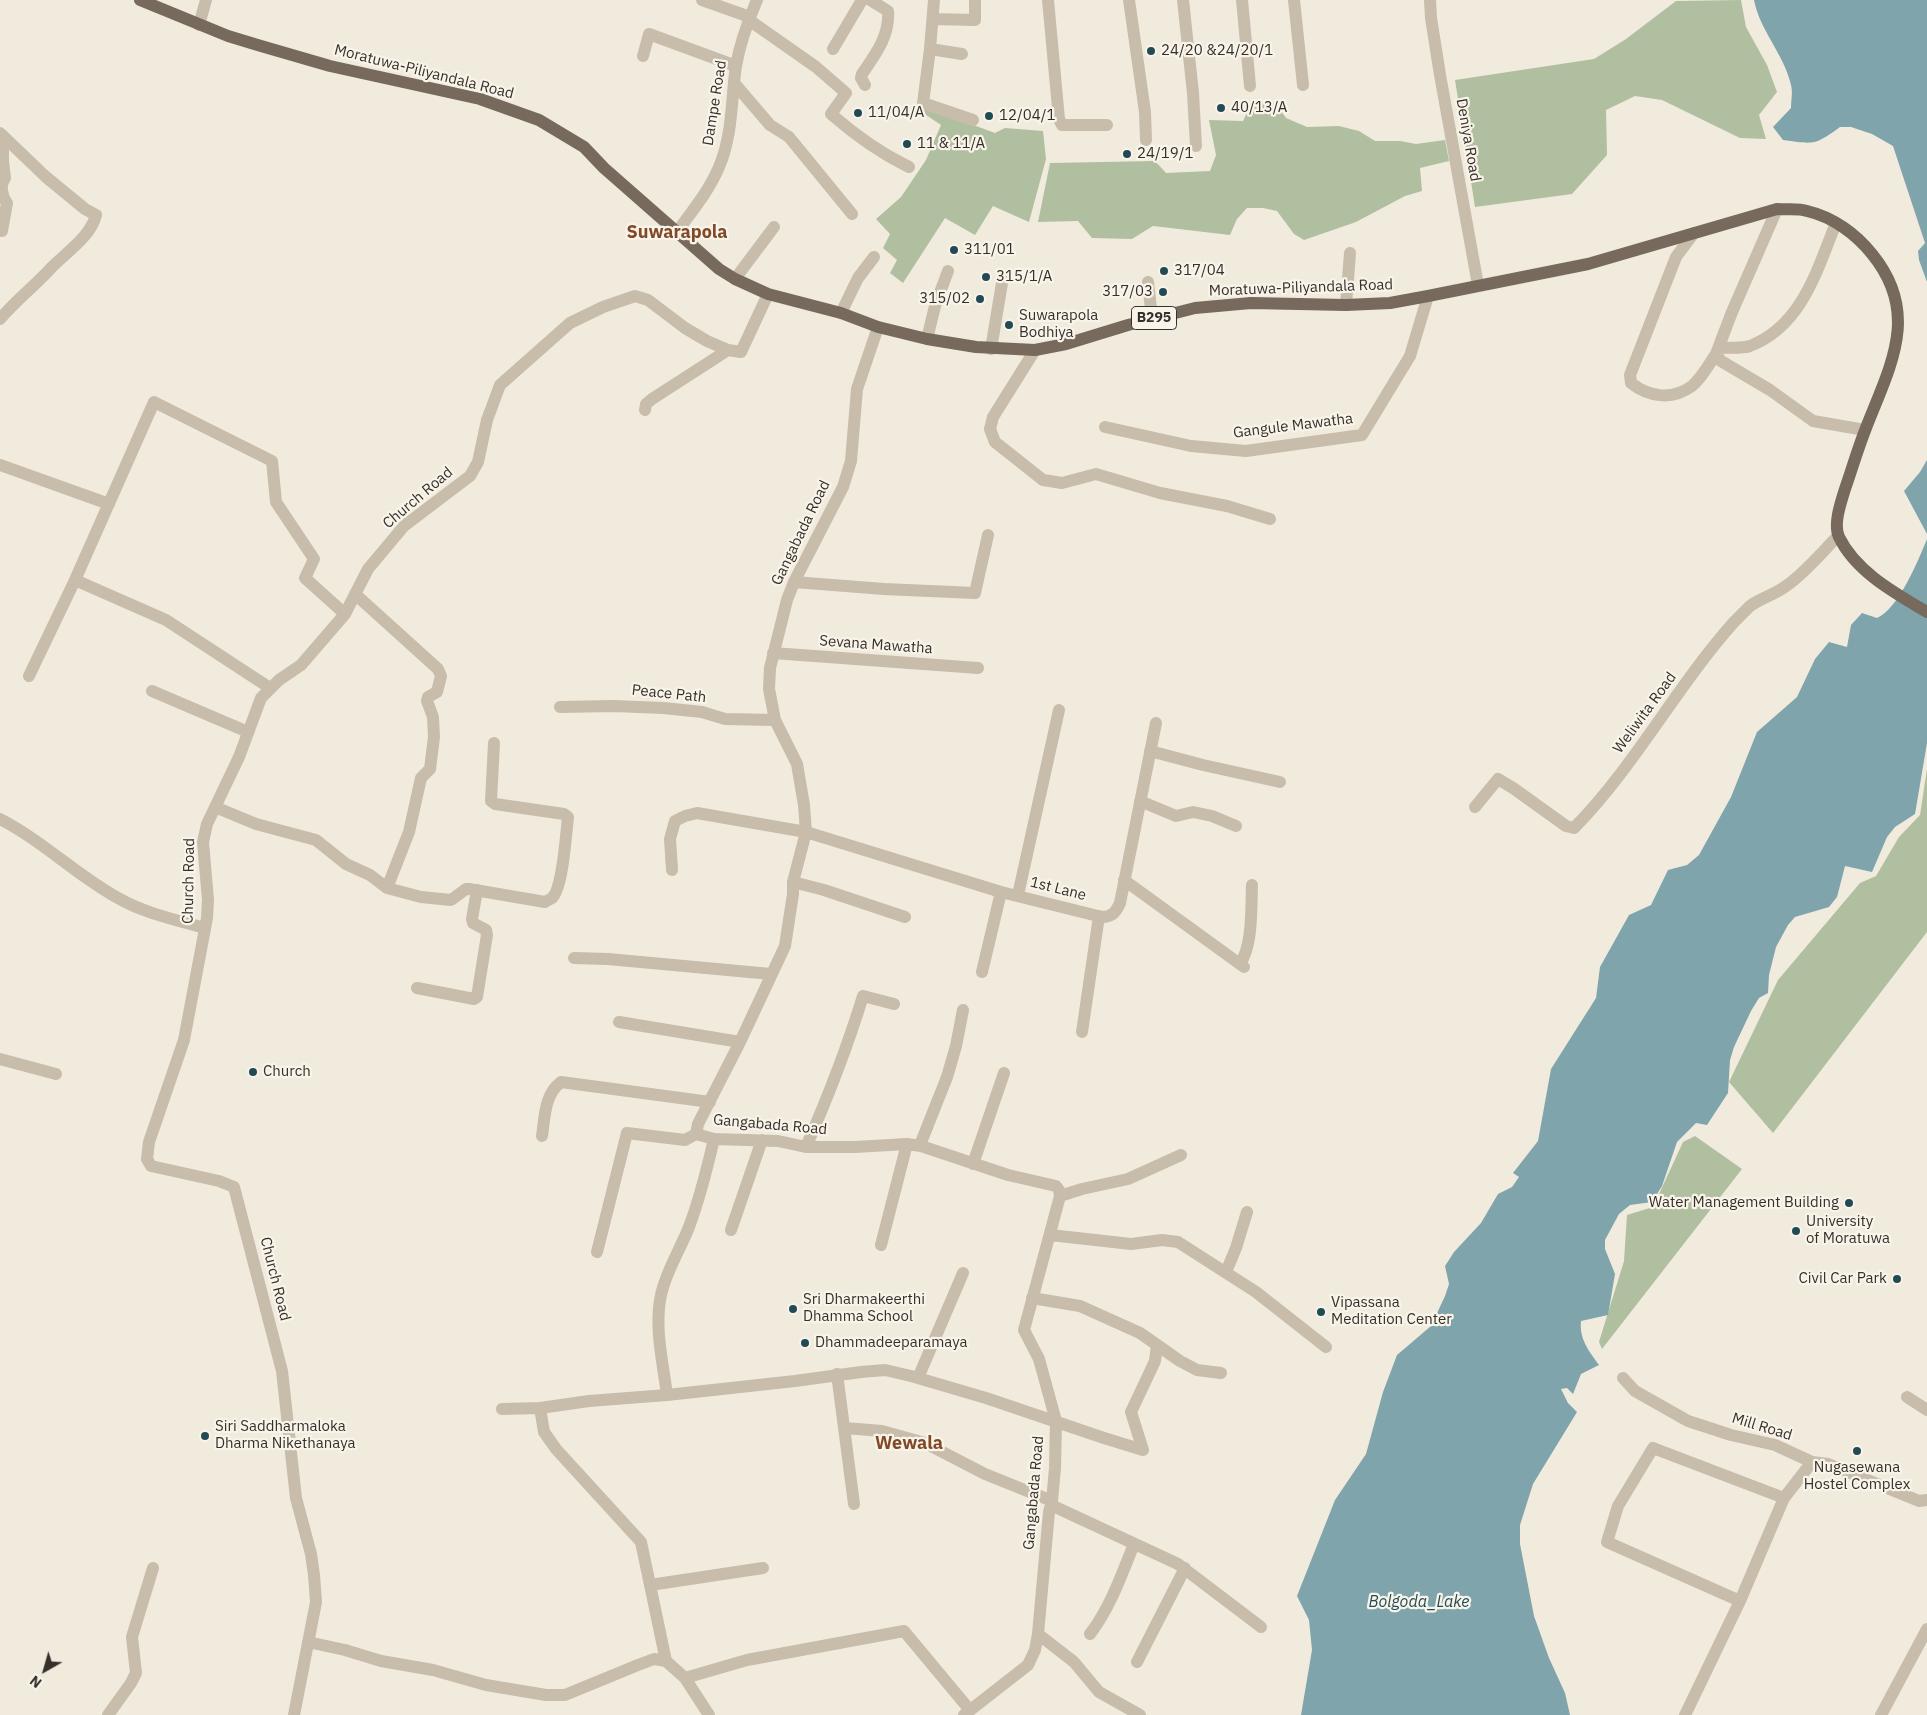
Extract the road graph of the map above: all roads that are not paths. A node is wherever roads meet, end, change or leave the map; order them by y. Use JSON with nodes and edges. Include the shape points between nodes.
{"nodes":[{"id":1,"x":140,"y":0,"type":"edge"},
{"id":2,"x":206,"y":0,"type":"edge"},
{"id":3,"x":702,"y":0,"type":"edge"},
{"id":4,"x":757,"y":0,"type":"edge"},
{"id":5,"x":862,"y":0,"type":"edge"},
{"id":6,"x":870,"y":0,"type":"edge"},
{"id":7,"x":934,"y":0,"type":"edge"},
{"id":8,"x":975,"y":0,"type":"edge"},
{"id":9,"x":1048,"y":0,"type":"edge"},
{"id":10,"x":1130,"y":0,"type":"edge"},
{"id":11,"x":1183,"y":0,"type":"edge"},
{"id":12,"x":1242,"y":0,"type":"edge"},
{"id":13,"x":1294,"y":0,"type":"edge"},
{"id":14,"x":1430,"y":0,"type":"edge"},
{"id":15,"x":750,"y":18,"type":"junction"},
{"id":16,"x":933,"y":19,"type":"junction"},
{"id":17,"x":199,"y":25,"type":"junction"},
{"id":18,"x":833,"y":49,"type":"dead end"},
{"id":19,"x":930,"y":49,"type":"junction"},
{"id":20,"x":962,"y":54,"type":"dead end"},
{"id":21,"x":643,"y":56,"type":"dead end"},
{"id":22,"x":736,"y":66,"type":"junction"},
{"id":23,"x":1302,"y":80,"type":"dead end"},
{"id":24,"x":734,"y":83,"type":"junction"},
{"id":25,"x":865,"y":84,"type":"dead end"},
{"id":26,"x":1250,"y":86,"type":"dead end"},
{"id":27,"x":973,"y":120,"type":"dead end"},
{"id":28,"x":1107,"y":125,"type":"dead end"},
{"id":29,"x":0,"y":133,"type":"edge"},
{"id":30,"x":1146,"y":140,"type":"dead end"},
{"id":31,"x":0,"y":142,"type":"edge"},
{"id":32,"x":1196,"y":146,"type":"dead end"},
{"id":33,"x":909,"y":167,"type":"dead end"},
{"id":34,"x":1777,"y":209,"type":"junction"},
{"id":35,"x":852,"y":214,"type":"dead end"},
{"id":36,"x":1836,"y":223,"type":"junction"},
{"id":37,"x":774,"y":227,"type":"dead end"},
{"id":38,"x":2,"y":231,"type":"dead end"},
{"id":39,"x":677,"y":232,"type":"junction"},
{"id":40,"x":1694,"y":233,"type":"junction"},
{"id":41,"x":1350,"y":253,"type":"dead end"},
{"id":42,"x":874,"y":257,"type":"dead end"},
{"id":43,"x":948,"y":271,"type":"dead end"},
{"id":44,"x":1003,"y":277,"type":"dead end"},
{"id":45,"x":734,"y":279,"type":"junction"},
{"id":46,"x":1148,"y":282,"type":"dead end"},
{"id":47,"x":1478,"y":285,"type":"junction"},
{"id":48,"x":768,"y":294,"type":"junction"},
{"id":49,"x":1428,"y":296,"type":"junction"},
{"id":50,"x":1346,"y":305,"type":"junction"},
{"id":51,"x":841,"y":313,"type":"junction"},
{"id":52,"x":0,"y":318,"type":"edge"},
{"id":53,"x":1152,"y":318,"type":"junction"},
{"id":54,"x":878,"y":326,"type":"junction"},
{"id":55,"x":927,"y":339,"type":"junction"},
{"id":56,"x":991,"y":348,"type":"junction"},
{"id":57,"x":728,"y":350,"type":"junction"},
{"id":58,"x":1035,"y":350,"type":"junction"},
{"id":59,"x":1718,"y":351,"type":"junction"},
{"id":60,"x":644,"y":410,"type":"dead end"},
{"id":61,"x":1105,"y":427,"type":"dead end"},
{"id":62,"x":1865,"y":430,"type":"junction"},
{"id":63,"x":0,"y":465,"type":"edge"},
{"id":64,"x":109,"y":504,"type":"junction"},
{"id":65,"x":1270,"y":519,"type":"dead end"},
{"id":66,"x":988,"y":535,"type":"dead end"},
{"id":67,"x":1838,"y":536,"type":"junction"},
{"id":68,"x":75,"y":580,"type":"junction"},
{"id":69,"x":794,"y":582,"type":"junction"},
{"id":70,"x":355,"y":594,"type":"junction"},
{"id":71,"x":1927,"y":612,"type":"edge"},
{"id":72,"x":345,"y":614,"type":"junction"},
{"id":73,"x":773,"y":653,"type":"junction"},
{"id":74,"x":978,"y":668,"type":"dead end"},
{"id":75,"x":29,"y":676,"type":"dead end"},
{"id":76,"x":270,"y":688,"type":"junction"},
{"id":77,"x":152,"y":691,"type":"dead end"},
{"id":78,"x":560,"y":707,"type":"dead end"},
{"id":79,"x":1059,"y":710,"type":"dead end"},
{"id":80,"x":775,"y":720,"type":"junction"},
{"id":81,"x":1156,"y":722,"type":"dead end"},
{"id":82,"x":248,"y":732,"type":"junction"},
{"id":83,"x":494,"y":742,"type":"dead end"},
{"id":84,"x":1150,"y":751,"type":"junction"},
{"id":85,"x":1280,"y":782,"type":"dead end"},
{"id":86,"x":1140,"y":801,"type":"junction"},
{"id":87,"x":215,"y":807,"type":"junction"},
{"id":88,"x":1475,"y":807,"type":"dead end"},
{"id":89,"x":0,"y":819,"type":"edge"},
{"id":90,"x":1236,"y":826,"type":"dead end"},
{"id":91,"x":806,"y":832,"type":"junction"},
{"id":92,"x":672,"y":870,"type":"dead end"},
{"id":93,"x":1124,"y":880,"type":"junction"},
{"id":94,"x":793,"y":882,"type":"junction"},
{"id":95,"x":1252,"y":885,"type":"dead end"},
{"id":96,"x":387,"y":888,"type":"junction"},
{"id":97,"x":477,"y":890,"type":"junction"},
{"id":98,"x":1001,"y":892,"type":"junction"},
{"id":99,"x":1018,"y":895,"type":"junction"},
{"id":100,"x":1099,"y":916,"type":"junction"},
{"id":101,"x":905,"y":918,"type":"dead end"},
{"id":102,"x":205,"y":928,"type":"junction"},
{"id":103,"x":574,"y":958,"type":"dead end"},
{"id":104,"x":982,"y":972,"type":"dead end"},
{"id":105,"x":771,"y":974,"type":"junction"},
{"id":106,"x":417,"y":988,"type":"dead end"},
{"id":107,"x":894,"y":1004,"type":"dead end"},
{"id":108,"x":963,"y":1010,"type":"dead end"},
{"id":109,"x":619,"y":1022,"type":"dead end"},
{"id":110,"x":1082,"y":1032,"type":"dead end"},
{"id":111,"x":740,"y":1042,"type":"junction"},
{"id":112,"x":0,"y":1060,"type":"edge"},
{"id":113,"x":1004,"y":1073,"type":"dead end"},
{"id":114,"x":56,"y":1074,"type":"dead end"},
{"id":115,"x":710,"y":1102,"type":"junction"},
{"id":116,"x":696,"y":1134,"type":"junction"},
{"id":117,"x":542,"y":1136,"type":"dead end"},
{"id":118,"x":714,"y":1139,"type":"junction"},
{"id":119,"x":762,"y":1140,"type":"junction"},
{"id":120,"x":907,"y":1144,"type":"junction"},
{"id":121,"x":806,"y":1146,"type":"junction"},
{"id":122,"x":921,"y":1146,"type":"junction"},
{"id":123,"x":1181,"y":1156,"type":"dead end"},
{"id":124,"x":973,"y":1164,"type":"junction"},
{"id":125,"x":1060,"y":1196,"type":"junction"},
{"id":126,"x":1247,"y":1212,"type":"dead end"},
{"id":127,"x":731,"y":1230,"type":"dead end"},
{"id":128,"x":1050,"y":1235,"type":"junction"},
{"id":129,"x":881,"y":1245,"type":"dead end"},
{"id":130,"x":597,"y":1252,"type":"dead end"},
{"id":131,"x":1226,"y":1272,"type":"junction"},
{"id":132,"x":963,"y":1273,"type":"dead end"},
{"id":133,"x":1032,"y":1298,"type":"junction"},
{"id":134,"x":1157,"y":1345,"type":"junction"},
{"id":135,"x":1326,"y":1347,"type":"dead end"},
{"id":136,"x":1220,"y":1372,"type":"dead end"},
{"id":137,"x":837,"y":1374,"type":"junction"},
{"id":138,"x":918,"y":1378,"type":"junction"},
{"id":139,"x":1623,"y":1378,"type":"dead end"},
{"id":140,"x":667,"y":1395,"type":"junction"},
{"id":141,"x":1907,"y":1397,"type":"dead end"},
{"id":142,"x":540,"y":1408,"type":"junction"},
{"id":143,"x":502,"y":1410,"type":"dead end"},
{"id":144,"x":1927,"y":1410,"type":"edge"},
{"id":145,"x":1056,"y":1421,"type":"junction"},
{"id":146,"x":845,"y":1428,"type":"junction"},
{"id":147,"x":1812,"y":1462,"type":"junction"},
{"id":148,"x":1784,"y":1498,"type":"junction"},
{"id":149,"x":1927,"y":1500,"type":"edge"},
{"id":150,"x":1051,"y":1503,"type":"junction"},
{"id":151,"x":854,"y":1504,"type":"dead end"},
{"id":152,"x":1134,"y":1544,"type":"junction"},
{"id":153,"x":153,"y":1568,"type":"dead end"},
{"id":154,"x":763,"y":1568,"type":"dead end"},
{"id":155,"x":1185,"y":1568,"type":"junction"},
{"id":156,"x":650,"y":1585,"type":"junction"},
{"id":157,"x":1740,"y":1601,"type":"junction"},
{"id":158,"x":1261,"y":1627,"type":"dead end"},
{"id":159,"x":1927,"y":1629,"type":"edge"},
{"id":160,"x":1038,"y":1634,"type":"junction"},
{"id":161,"x":1090,"y":1634,"type":"dead end"},
{"id":162,"x":308,"y":1642,"type":"junction"},
{"id":163,"x":666,"y":1660,"type":"junction"},
{"id":164,"x":1137,"y":1662,"type":"dead end"},
{"id":165,"x":685,"y":1678,"type":"junction"},
{"id":166,"x":966,"y":1712,"type":"edge"},
{"id":167,"x":108,"y":1715,"type":"edge"},
{"id":168,"x":294,"y":1715,"type":"edge"},
{"id":169,"x":709,"y":1715,"type":"edge"},
{"id":170,"x":1140,"y":1715,"type":"edge"},
{"id":171,"x":1685,"y":1715,"type":"edge"},
{"id":172,"x":1882,"y":1715,"type":"edge"}],
"edges":[{"from":1,"to":17,"type":"main road","name":"Moratuwa-Piliyandala Road","number":"B295"},
{"from":2,"to":17,"type":"street"},
{"from":3,"to":15,"type":"street"},
{"from":4,"to":15,"type":"street","name":"Dampe Road"},
{"from":5,"to":18,"type":"street"},
{"from":6,"to":25,"type":"street","via":[[888,11],[888,21],[886,34],[862,74]]},
{"from":7,"to":16,"type":"street"},
{"from":8,"to":16,"type":"street","via":[[976,20]]},
{"from":9,"to":28,"type":"street","via":[[1059,119],[1062,125]]},
{"from":10,"to":30,"type":"street"},
{"from":11,"to":32,"type":"street"},
{"from":12,"to":26,"type":"street"},
{"from":13,"to":23,"type":"street"},
{"from":14,"to":47,"type":"street","name":"Deniya Road","via":[[1440,75]]},
{"from":15,"to":22,"type":"street","name":"Dampe Road"},
{"from":15,"to":33,"type":"street","via":[[846,93],[831,114],[885,156]]},
{"from":16,"to":19,"type":"street"},
{"from":17,"to":39,"type":"main road","name":"Moratuwa-Piliyandala Road","number":"B295","via":[[330,66],[480,99],[539,120],[584,147]]},
{"from":19,"to":20,"type":"street"},
{"from":19,"to":27,"type":"street","via":[[923,103]]},
{"from":21,"to":22,"type":"street","via":[[649,34]]},
{"from":22,"to":24,"type":"street","name":"Dampe Road"},
{"from":24,"to":35,"type":"street","via":[[770,125],[789,137]]},
{"from":24,"to":39,"type":"street","name":"Dampe Road","via":[[729,131],[719,167]]},
{"from":29,"to":52,"type":"street","via":[[46,177],[96,215],[94,224],[74,247]]},
{"from":31,"to":38,"type":"street","via":[[3,145],[5,178],[0,190],[7,203]]},
{"from":34,"to":36,"type":"main road","name":"Moratuwa-Piliyandala Road","number":"B295","via":[[1806,210]]},
{"from":34,"to":40,"type":"main road","name":"Moratuwa-Piliyandala Road","number":"B295"},
{"from":34,"to":59,"type":"street"},
{"from":36,"to":59,"type":"street","via":[[1816,272],[1786,323],[1748,347]]},
{"from":36,"to":62,"type":"main road","name":"Moratuwa-Piliyandala Road","number":"B295","via":[[1861,240],[1880,263],[1891,286],[1899,326],[1896,351]]},
{"from":37,"to":45,"type":"street"},
{"from":39,"to":45,"type":"main road","name":"Moratuwa-Piliyandala Road","number":"B295"},
{"from":40,"to":47,"type":"main road","name":"Moratuwa-Piliyandala Road","number":"B295","via":[[1588,264]]},
{"from":40,"to":59,"type":"street","via":[[1676,257],[1630,374],[1631,383],[1641,391],[1667,397],[1693,385]]},
{"from":41,"to":50,"type":"street"},
{"from":42,"to":51,"type":"street","via":[[858,278]]},
{"from":43,"to":55,"type":"street"},
{"from":44,"to":56,"type":"street"},
{"from":45,"to":48,"type":"main road","name":"Moratuwa-Piliyandala Road","number":"B295"},
{"from":46,"to":53,"type":"street"},
{"from":47,"to":49,"type":"main road","name":"Moratuwa-Piliyandala Road","number":"B295"},
{"from":48,"to":51,"type":"main road","name":"Moratuwa-Piliyandala Road","number":"B295"},
{"from":48,"to":57,"type":"street","via":[[741,352]]},
{"from":49,"to":50,"type":"main road","name":"Moratuwa-Piliyandala Road","number":"B295","via":[[1390,303]]},
{"from":49,"to":61,"type":"street","name":"Gangule Mawatha","via":[[1410,356],[1362,435],[1246,451],[1191,446]]},
{"from":50,"to":53,"type":"main road","name":"Moratuwa-Piliyandala Road","number":"B295","via":[[1250,302],[1195,308]]},
{"from":51,"to":54,"type":"main road","name":"Moratuwa-Piliyandala Road","number":"B295"},
{"from":53,"to":58,"type":"main road","name":"Moratuwa-Piliyandala Road","number":"B295"},
{"from":54,"to":55,"type":"main road","name":"Moratuwa-Piliyandala Road","number":"B295"},
{"from":54,"to":69,"type":"street","name":"Gangabada Road","via":[[857,389],[851,461],[843,487]]},
{"from":55,"to":56,"type":"main road","name":"Moratuwa-Piliyandala Road","number":"B295"},
{"from":56,"to":58,"type":"main road","name":"Moratuwa-Piliyandala Road","number":"B295"},
{"from":57,"to":60,"type":"street","via":[[652,399]]},
{"from":57,"to":70,"type":"street","name":"Church Road","via":[[686,328],[648,300],[635,296],[570,323],[500,385],[487,420],[478,462],[470,476],[404,526],[368,569]]},
{"from":58,"to":65,"type":"street","via":[[993,417],[990,429],[995,442],[1043,480],[1062,483],[1096,474]]},
{"from":59,"to":62,"type":"street","via":[[1721,361],[1813,421]]},
{"from":62,"to":67,"type":"main road","name":"Moratuwa-Piliyandala Road","number":"B295","via":[[1838,510]]},
{"from":63,"to":64,"type":"street"},
{"from":64,"to":68,"type":"street"},
{"from":64,"to":72,"type":"street","via":[[154,402],[272,461],[276,502],[314,559],[306,578]]},
{"from":66,"to":69,"type":"street","via":[[975,593]]},
{"from":67,"to":71,"type":"main road","via":[[1857,562],[1878,581]]},
{"from":67,"to":88,"type":"street","name":"Weliwita Road","via":[[1788,585],[1751,605],[1734,622],[1614,782],[1574,828],[1566,826],[1498,779]]},
{"from":68,"to":75,"type":"street"},
{"from":68,"to":76,"type":"street","via":[[166,620]]},
{"from":69,"to":73,"type":"street","name":"Gangabada Road"},
{"from":70,"to":72,"type":"street","name":"Church Road"},
{"from":70,"to":96,"type":"street","via":[[438,669],[441,676],[437,692],[427,701],[433,717],[434,738],[430,769],[421,778],[409,832]]},
{"from":72,"to":76,"type":"street","name":"Church Road","via":[[301,664]]},
{"from":73,"to":74,"type":"street","name":"Sevana Mawatha"},
{"from":73,"to":80,"type":"street","name":"Gangabada Road","via":[[769,689]]},
{"from":76,"to":82,"type":"street","name":"Church Road","via":[[261,698]]},
{"from":77,"to":82,"type":"street"},
{"from":78,"to":80,"type":"street","name":"Peace Path","via":[[663,708],[702,712],[725,719]]},
{"from":79,"to":99,"type":"street"},
{"from":80,"to":91,"type":"street","name":"Gangabada Road","via":[[796,764]]},
{"from":81,"to":84,"type":"street","name":"1st Lane"},
{"from":82,"to":87,"type":"street","name":"Church Road"},
{"from":83,"to":97,"type":"street","via":[[491,801],[564,814],[568,817],[565,854],[556,892],[545,902]]},
{"from":84,"to":85,"type":"street"},
{"from":84,"to":86,"type":"street","name":"1st Lane"},
{"from":86,"to":90,"type":"street","via":[[1176,816],[1193,812]]},
{"from":86,"to":93,"type":"street","name":"1st Lane"},
{"from":87,"to":96,"type":"street","via":[[256,824],[316,840],[346,864],[370,875]]},
{"from":87,"to":102,"type":"street","name":"Church Road","via":[[203,842],[208,900]]},
{"from":89,"to":102,"type":"street","via":[[24,831],[118,898]]},
{"from":91,"to":92,"type":"street","name":"1st Lane","via":[[697,814],[686,816],[674,821],[670,839]]},
{"from":91,"to":94,"type":"street","name":"Gangabada Road"},
{"from":91,"to":98,"type":"street","name":"1st Lane"},
{"from":93,"to":95,"type":"street","via":[[1242,966],[1248,945]]},
{"from":93,"to":100,"type":"street","name":"1st Lane","via":[[1117,911],[1110,917]]},
{"from":94,"to":101,"type":"street"},
{"from":94,"to":105,"type":"street","name":"Gangabada Road","via":[[785,946]]},
{"from":96,"to":97,"type":"street","via":[[421,897],[451,900],[466,889]]},
{"from":97,"to":106,"type":"street","via":[[473,923],[484,928],[487,935],[477,997]]},
{"from":98,"to":99,"type":"street","name":"1st Lane"},
{"from":98,"to":104,"type":"street"},
{"from":99,"to":100,"type":"street","name":"1st Lane"},
{"from":100,"to":110,"type":"street"},
{"from":102,"to":162,"type":"street","name":"Church Road","via":[[184,1040],[149,1142],[147,1159],[150,1166],[234,1187],[282,1371],[296,1498],[314,1575],[316,1602]]},
{"from":103,"to":105,"type":"street"},
{"from":105,"to":111,"type":"street","name":"Gangabada Road"},
{"from":107,"to":121,"type":"street","via":[[863,996],[835,1079]]},
{"from":108,"to":122,"type":"street","via":[[956,1046]]},
{"from":109,"to":111,"type":"street"},
{"from":111,"to":115,"type":"street","name":"Gangabada Road"},
{"from":112,"to":114,"type":"street"},
{"from":113,"to":124,"type":"street"},
{"from":115,"to":116,"type":"street","name":"Gangabada Road"},
{"from":115,"to":117,"type":"street","via":[[560,1082],[547,1100]]},
{"from":116,"to":118,"type":"street","name":"Gangabada Road"},
{"from":116,"to":130,"type":"street","via":[[685,1140],[627,1133]]},
{"from":118,"to":119,"type":"street","name":"Gangabada Road"},
{"from":118,"to":140,"type":"street","via":[[702,1188],[661,1296],[659,1327]]},
{"from":119,"to":121,"type":"street","name":"Gangabada Road"},
{"from":119,"to":127,"type":"street"},
{"from":120,"to":121,"type":"street","name":"Gangabada Road"},
{"from":120,"to":122,"type":"street","name":"Gangabada Road"},
{"from":120,"to":129,"type":"street"},
{"from":122,"to":124,"type":"street","name":"Gangabada Road"},
{"from":123,"to":125,"type":"street","via":[[1128,1179]]},
{"from":124,"to":125,"type":"street","name":"Gangabada Road","via":[[1056,1186]]},
{"from":125,"to":128,"type":"street","name":"Gangabada Road"},
{"from":126,"to":131,"type":"street"},
{"from":128,"to":131,"type":"street","via":[[1131,1244],[1162,1240],[1178,1242]]},
{"from":128,"to":133,"type":"street","name":"Gangabada Road"},
{"from":131,"to":135,"type":"street"},
{"from":132,"to":138,"type":"street"},
{"from":133,"to":134,"type":"street","via":[[1080,1306],[1140,1333]]},
{"from":133,"to":145,"type":"street","name":"Gangabada Road","via":[[1024,1330],[1039,1360]]},
{"from":134,"to":136,"type":"street","via":[[1197,1370]]},
{"from":134,"to":145,"type":"street","via":[[1155,1361],[1131,1412],[1143,1450]]},
{"from":137,"to":138,"type":"street","via":[[885,1370]]},
{"from":137,"to":140,"type":"street"},
{"from":137,"to":146,"type":"street"},
{"from":138,"to":145,"type":"street"},
{"from":139,"to":147,"type":"street","name":"Mill Road","via":[[1635,1391],[1688,1421],[1731,1435],[1775,1444]]},
{"from":140,"to":142,"type":"street"},
{"from":141,"to":144,"type":"street"},
{"from":142,"to":143,"type":"street"},
{"from":142,"to":156,"type":"street","via":[[544,1432],[556,1449],[641,1542]]},
{"from":145,"to":150,"type":"street","name":"Gangabada Road"},
{"from":146,"to":150,"type":"street","via":[[882,1431],[925,1443]]},
{"from":146,"to":151,"type":"street"},
{"from":147,"to":148,"type":"street"},
{"from":147,"to":149,"type":"street","name":"Mill Road","via":[[1828,1464],[1919,1501]]},
{"from":148,"to":157,"type":"street"},
{"from":148,"to":157,"type":"street","via":[[1653,1448],[1618,1506],[1607,1542]]},
{"from":150,"to":152,"type":"street"},
{"from":150,"to":160,"type":"street","name":"Gangabada Road"},
{"from":152,"to":155,"type":"street"},
{"from":152,"to":161,"type":"street","via":[[1110,1601]]},
{"from":153,"to":167,"type":"street","via":[[132,1637],[136,1673]]},
{"from":154,"to":156,"type":"street"},
{"from":155,"to":158,"type":"street"},
{"from":155,"to":164,"type":"street"},
{"from":156,"to":163,"type":"street"},
{"from":157,"to":171,"type":"street"},
{"from":159,"to":172,"type":"street"},
{"from":160,"to":166,"type":"street","name":"Gangabada Road","via":[[1028,1665]]},
{"from":160,"to":170,"type":"street","via":[[1074,1662],[1099,1692]]},
{"from":162,"to":163,"type":"street","via":[[486,1685],[546,1696],[565,1695],[638,1664]]},
{"from":162,"to":168,"type":"street","name":"Church Road"},
{"from":163,"to":165,"type":"street"},
{"from":165,"to":166,"type":"street","via":[[747,1660],[904,1631]]},
{"from":165,"to":169,"type":"street"}]}
